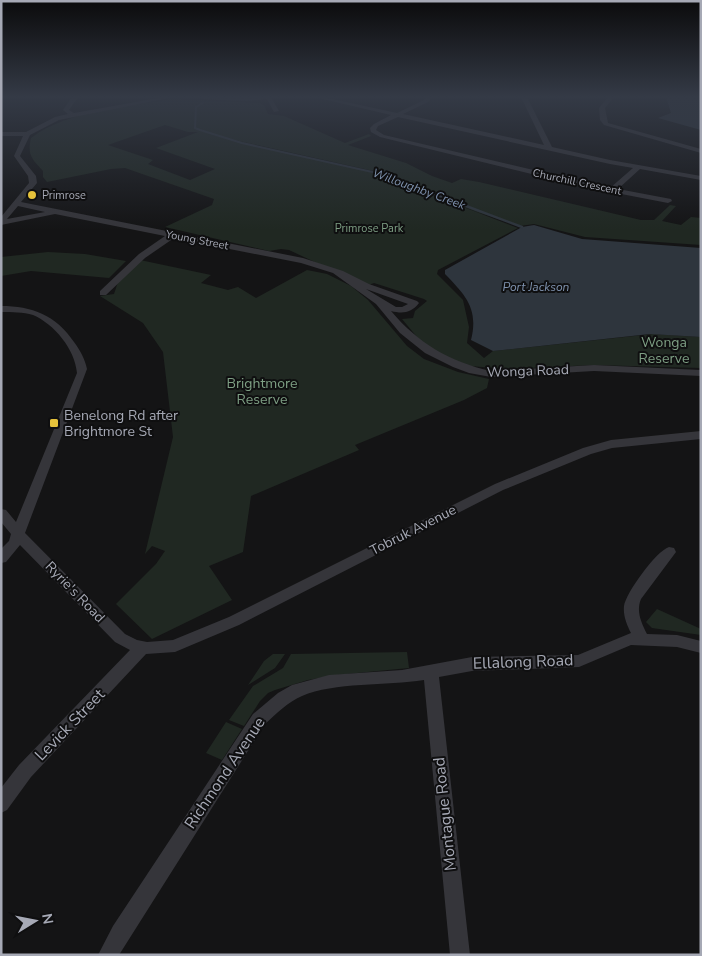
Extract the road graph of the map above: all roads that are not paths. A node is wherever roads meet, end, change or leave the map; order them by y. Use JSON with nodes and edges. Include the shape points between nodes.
{"nodes":[{"id":1,"x":24,"y":142,"type":"edge"},
{"id":2,"x":406,"y":142,"type":"edge"},
{"id":3,"x":521,"y":142,"type":"edge"},
{"id":4,"x":546,"y":142,"type":"edge"},
{"id":5,"x":672,"y":142,"type":"edge"},
{"id":6,"x":549,"y":148,"type":"junction"},
{"id":7,"x":701,"y":151,"type":"edge"},
{"id":8,"x":639,"y":167,"type":"junction"},
{"id":9,"x":701,"y":178,"type":"edge"},
{"id":10,"x":612,"y":190,"type":"junction"},
{"id":11,"x":668,"y":201,"type":"dead end"},
{"id":12,"x":17,"y":204,"type":"junction"},
{"id":13,"x":57,"y":212,"type":"junction"},
{"id":14,"x":1,"y":222,"type":"edge"},
{"id":15,"x":172,"y":235,"type":"junction"},
{"id":16,"x":336,"y":272,"type":"junction"},
{"id":17,"x":103,"y":292,"type":"dead end"},
{"id":18,"x":379,"y":303,"type":"junction"},
{"id":19,"x":1,"y":309,"type":"edge"},
{"id":20,"x":701,"y":373,"type":"edge"},
{"id":21,"x":701,"y":435,"type":"edge"},
{"id":22,"x":1,"y":513,"type":"edge"},
{"id":23,"x":18,"y":533,"type":"junction"},
{"id":24,"x":669,"y":552,"type":"dead end"},
{"id":25,"x":1,"y":558,"type":"edge"},
{"id":26,"x":642,"y":638,"type":"junction"},
{"id":27,"x":701,"y":647,"type":"edge"},
{"id":28,"x":138,"y":648,"type":"junction"},
{"id":29,"x":431,"y":673,"type":"junction"},
{"id":30,"x":1,"y":804,"type":"edge"},
{"id":31,"x":108,"y":955,"type":"edge"},
{"id":32,"x":460,"y":955,"type":"edge"}],
"edges":[{"from":1,"to":12,"type":"street","via":[[17,156],[32,176],[33,183]]},
{"from":2,"to":10,"type":"street","name":"Churchill Crescent"},
{"from":3,"to":6,"type":"street"},
{"from":4,"to":6,"type":"street"},
{"from":5,"to":7,"type":"street"},
{"from":6,"to":8,"type":"street"},
{"from":8,"to":9,"type":"street"},
{"from":8,"to":10,"type":"street"},
{"from":10,"to":11,"type":"street","name":"Churchill Crescent"},
{"from":12,"to":13,"type":"street","name":"Young Street"},
{"from":12,"to":14,"type":"street"},
{"from":13,"to":14,"type":"street","name":"Young Street"},
{"from":13,"to":15,"type":"street","name":"Young Street"},
{"from":15,"to":16,"type":"street","name":"Young Street","via":[[303,261]]},
{"from":15,"to":17,"type":"street","via":[[142,256]]},
{"from":16,"to":18,"type":"street","name":"Young Street"},
{"from":16,"to":18,"type":"street","name":"Young Street","via":[[414,303],[409,308],[397,310]]},
{"from":18,"to":20,"type":"street","name":"Wonga Road","via":[[418,345],[451,364],[480,372],[594,368]]},
{"from":19,"to":23,"type":"street","via":[[29,311],[51,320],[82,364],[82,374]]},
{"from":21,"to":28,"type":"street","name":"Tobruk Avenue","via":[[620,443],[587,450],[499,487],[234,621],[175,646]]},
{"from":22,"to":23,"type":"street","name":"Ryrie's Road"},
{"from":23,"to":25,"type":"street","via":[[15,543]]},
{"from":23,"to":28,"type":"street","name":"Ryrie's Road","via":[[96,615],[120,638]]},
{"from":24,"to":26,"type":"street","via":[[656,566],[632,605],[634,621]]},
{"from":26,"to":27,"type":"street","name":"Ellalong Road"},
{"from":26,"to":29,"type":"street","name":"Ellalong Road","via":[[630,639],[579,661],[472,664]]},
{"from":28,"to":30,"type":"street","name":"Levick Street","via":[[24,771]]},
{"from":29,"to":31,"type":"street","name":"Richmond Avenue","via":[[330,682],[298,690],[272,706],[259,718]]},
{"from":29,"to":32,"type":"street","name":"Montague Road"}]}
